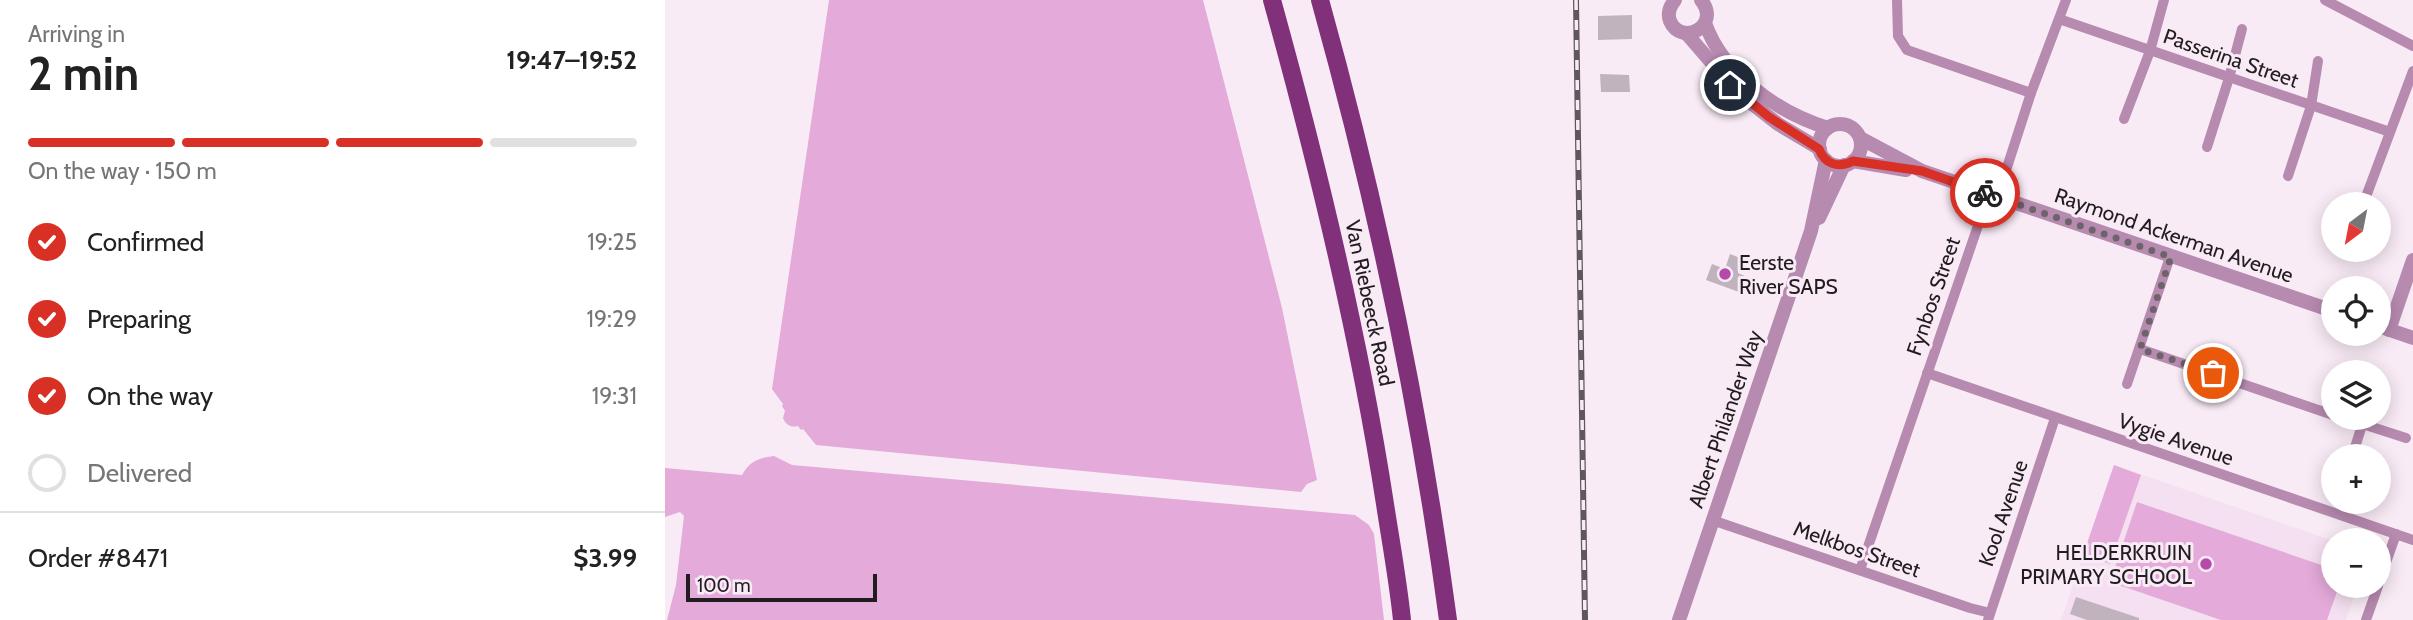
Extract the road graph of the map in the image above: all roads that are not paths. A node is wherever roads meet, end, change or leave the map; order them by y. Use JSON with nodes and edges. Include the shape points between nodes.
{"nodes":[{"id":1,"x":1272,"y":0,"type":"edge"},
{"id":2,"x":1320,"y":0,"type":"edge"},
{"id":3,"x":1674,"y":0,"type":"edge"},
{"id":4,"x":1701,"y":0,"type":"edge"},
{"id":5,"x":1897,"y":0,"type":"edge"},
{"id":6,"x":2066,"y":0,"type":"edge"},
{"id":7,"x":2164,"y":0,"type":"edge"},
{"id":8,"x":2325,"y":0,"type":"edge"},
{"id":9,"x":2059,"y":19,"type":"junction"},
{"id":10,"x":1705,"y":23,"type":"junction"},
{"id":11,"x":2242,"y":29,"type":"dead end"},
{"id":12,"x":1686,"y":33,"type":"junction"},
{"id":13,"x":2413,"y":46,"type":"edge"},
{"id":14,"x":2150,"y":51,"type":"junction"},
{"id":15,"x":2318,"y":61,"type":"dead end"},
{"id":16,"x":2413,"y":71,"type":"edge"},
{"id":17,"x":2229,"y":78,"type":"junction"},
{"id":18,"x":2031,"y":93,"type":"junction"},
{"id":19,"x":2311,"y":106,"type":"junction"},
{"id":20,"x":2125,"y":119,"type":"dead end"},
{"id":21,"x":1828,"y":128,"type":"junction"},
{"id":22,"x":2390,"y":132,"type":"junction"},
{"id":23,"x":1860,"y":138,"type":"junction"},
{"id":24,"x":2207,"y":147,"type":"dead end"},
{"id":25,"x":1823,"y":155,"type":"junction"},
{"id":26,"x":1848,"y":163,"type":"junction"},
{"id":27,"x":1922,"y":171,"type":"junction"},
{"id":28,"x":2288,"y":176,"type":"dead end"},
{"id":29,"x":2368,"y":192,"type":"edge"},
{"id":30,"x":1993,"y":196,"type":"junction"},
{"id":31,"x":1811,"y":231,"type":"junction"},
{"id":32,"x":2171,"y":257,"type":"junction"},
{"id":33,"x":2413,"y":260,"type":"edge"},
{"id":34,"x":2321,"y":307,"type":"edge"},
{"id":35,"x":2391,"y":312,"type":"edge"},
{"id":36,"x":2391,"y":330,"type":"edge"},
{"id":37,"x":2413,"y":338,"type":"edge"},
{"id":38,"x":2140,"y":349,"type":"junction"},
{"id":39,"x":1927,"y":373,"type":"junction"},
{"id":40,"x":2127,"y":384,"type":"dead end"},
{"id":41,"x":2321,"y":411,"type":"edge"},
{"id":42,"x":2055,"y":418,"type":"junction"},
{"id":43,"x":2378,"y":430,"type":"edge"},
{"id":44,"x":2406,"y":439,"type":"dead end"},
{"id":45,"x":2321,"y":504,"type":"edge"},
{"id":46,"x":2349,"y":514,"type":"edge"},
{"id":47,"x":1712,"y":520,"type":"junction"},
{"id":48,"x":2396,"y":534,"type":"junction"},
{"id":49,"x":2413,"y":540,"type":"edge"},
{"id":50,"x":2391,"y":548,"type":"edge"},
{"id":51,"x":1860,"y":570,"type":"junction"},
{"id":52,"x":2374,"y":598,"type":"edge"},
{"id":53,"x":1989,"y":617,"type":"edge"},
{"id":54,"x":1402,"y":620,"type":"edge"},
{"id":55,"x":1448,"y":620,"type":"edge"},
{"id":56,"x":1679,"y":620,"type":"edge"},
{"id":57,"x":2366,"y":620,"type":"edge"}],
"edges":[{"from":1,"to":54,"type":"main road","name":"Van Riebeeck Road","via":[[1350,312],[1377,449]]},
{"from":2,"to":55,"type":"main road","name":"Van Riebeeck Road","via":[[1387,264],[1432,504]]},
{"from":3,"to":12,"type":"street","via":[[1671,24]]},
{"from":4,"to":10,"type":"street","via":[[1707,11]]},
{"from":5,"to":18,"type":"street","via":[[1898,36],[1907,50]]},
{"from":6,"to":9,"type":"street","name":"Fynbos Street"},
{"from":7,"to":14,"type":"street"},
{"from":8,"to":13,"type":"street"},
{"from":9,"to":14,"type":"street","name":"Passerina Street"},
{"from":9,"to":18,"type":"street","name":"Fynbos Street"},
{"from":10,"to":12,"type":"street"},
{"from":10,"to":21,"type":"street","via":[[1725,58],[1758,91],[1807,121]]},
{"from":11,"to":17,"type":"street"},
{"from":12,"to":25,"type":"street","via":[[1737,92]]},
{"from":14,"to":17,"type":"street","name":"Passerina Street"},
{"from":14,"to":20,"type":"street"},
{"from":15,"to":19,"type":"street"},
{"from":16,"to":22,"type":"street"},
{"from":17,"to":19,"type":"street","name":"Passerina Street"},
{"from":17,"to":24,"type":"street"},
{"from":18,"to":30,"type":"street","name":"Fynbos Street","via":[[2002,183]]},
{"from":19,"to":22,"type":"street","name":"Passerina Street"},
{"from":19,"to":28,"type":"street"},
{"from":21,"to":23,"type":"street","via":[[1849,126]]},
{"from":21,"to":25,"type":"street","via":[[1821,137]]},
{"from":22,"to":29,"type":"street"},
{"from":23,"to":26,"type":"street","via":[[1860,151]]},
{"from":23,"to":27,"type":"street","name":"Raymond Ackerman Avenue"},
{"from":25,"to":26,"type":"street","via":[[1831,164]]},
{"from":25,"to":31,"type":"street","name":"Albert Philander Way"},
{"from":26,"to":27,"type":"street","name":"Raymond Ackerman Avenue"},
{"from":26,"to":31,"type":"street","name":"Albert Philander Way"},
{"from":27,"to":30,"type":"street","name":"Raymond Ackerman Avenue"},
{"from":30,"to":32,"type":"street","name":"Raymond Ackerman Avenue"},
{"from":30,"to":39,"type":"street","name":"Fynbos Street","via":[[1983,211]]},
{"from":31,"to":47,"type":"street","name":"Albert Philander Way"},
{"from":32,"to":34,"type":"street","name":"Raymond Ackerman Avenue"},
{"from":32,"to":38,"type":"street"},
{"from":33,"to":35,"type":"street"},
{"from":36,"to":37,"type":"street"},
{"from":38,"to":40,"type":"street"},
{"from":38,"to":41,"type":"street"},
{"from":39,"to":42,"type":"street","name":"Vygie Avenue"},
{"from":39,"to":51,"type":"street","name":"Fynbos Street"},
{"from":42,"to":45,"type":"street","name":"Vygie Avenue"},
{"from":42,"to":53,"type":"street","name":"Kool Avenue"},
{"from":43,"to":44,"type":"street"},
{"from":46,"to":48,"type":"street","name":"Vygie Avenue"},
{"from":47,"to":51,"type":"street","name":"Melkbos Street"},
{"from":47,"to":56,"type":"street","name":"Albert Philander Way"},
{"from":48,"to":49,"type":"street","name":"Vygie Avenue"},
{"from":48,"to":50,"type":"street"},
{"from":51,"to":53,"type":"street","name":"Melkbos Street"},
{"from":52,"to":57,"type":"street"}]}
